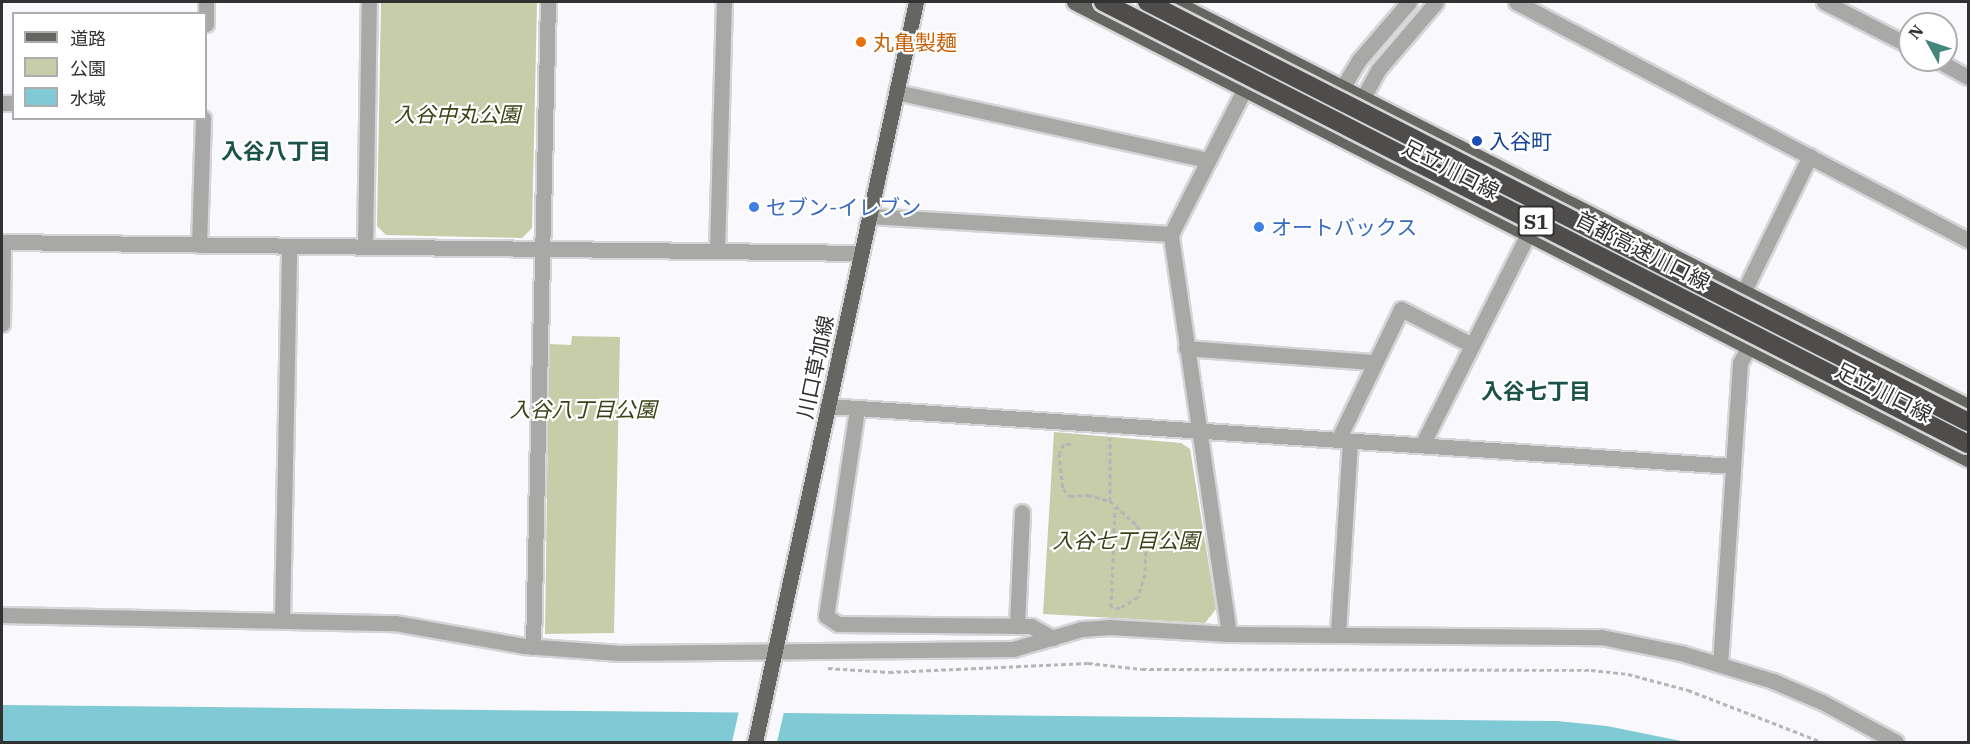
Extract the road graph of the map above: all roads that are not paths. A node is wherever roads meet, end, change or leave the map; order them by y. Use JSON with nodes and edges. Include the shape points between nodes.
{"nodes":[{"id":1,"x":369,"y":2,"type":"edge"},
{"id":2,"x":548,"y":2,"type":"edge"},
{"id":3,"x":724,"y":2,"type":"edge"},
{"id":4,"x":916,"y":2,"type":"edge"},
{"id":5,"x":1074,"y":2,"type":"edge"},
{"id":6,"x":1103,"y":2,"type":"edge"},
{"id":7,"x":1148,"y":2,"type":"edge"},
{"id":8,"x":1174,"y":2,"type":"edge"},
{"id":9,"x":1409,"y":2,"type":"edge"},
{"id":10,"x":1436,"y":2,"type":"edge"},
{"id":11,"x":1516,"y":2,"type":"edge"},
{"id":12,"x":1824,"y":2,"type":"edge"},
{"id":13,"x":1898,"y":40,"type":"edge"},
{"id":14,"x":1343,"y":87,"type":"junction"},
{"id":15,"x":1245,"y":88,"type":"junction"},
{"id":16,"x":896,"y":92,"type":"junction"},
{"id":17,"x":1363,"y":97,"type":"junction"},
{"id":18,"x":203,"y":120,"type":"edge"},
{"id":19,"x":1332,"y":132,"type":"junction"},
{"id":20,"x":1810,"y":156,"type":"junction"},
{"id":21,"x":1208,"y":160,"type":"junction"},
{"id":22,"x":869,"y":216,"type":"junction"},
{"id":23,"x":1529,"y":232,"type":"junction"},
{"id":24,"x":1171,"y":234,"type":"junction"},
{"id":25,"x":1968,"y":240,"type":"edge"},
{"id":26,"x":2,"y":242,"type":"edge"},
{"id":27,"x":199,"y":245,"type":"junction"},
{"id":28,"x":289,"y":246,"type":"junction"},
{"id":29,"x":365,"y":247,"type":"junction"},
{"id":30,"x":542,"y":249,"type":"junction"},
{"id":31,"x":717,"y":251,"type":"junction"},
{"id":32,"x":861,"y":253,"type":"junction"},
{"id":33,"x":1745,"y":289,"type":"junction"},
{"id":34,"x":2,"y":324,"type":"edge"},
{"id":35,"x":1472,"y":345,"type":"junction"},
{"id":36,"x":1749,"y":346,"type":"junction"},
{"id":37,"x":1186,"y":348,"type":"junction"},
{"id":38,"x":1374,"y":362,"type":"junction"},
{"id":39,"x":827,"y":406,"type":"junction"},
{"id":40,"x":1968,"y":406,"type":"edge"},
{"id":41,"x":857,"y":409,"type":"junction"},
{"id":42,"x":1968,"y":422,"type":"edge"},
{"id":43,"x":1199,"y":430,"type":"junction"},
{"id":44,"x":1344,"y":440,"type":"junction"},
{"id":45,"x":1968,"y":444,"type":"edge"},
{"id":46,"x":1422,"y":445,"type":"junction"},
{"id":47,"x":1968,"y":459,"type":"edge"},
{"id":48,"x":1733,"y":466,"type":"junction"},
{"id":49,"x":1022,"y":512,"type":"dead end"},
{"id":50,"x":2,"y":615,"type":"edge"},
{"id":51,"x":282,"y":619,"type":"junction"},
{"id":52,"x":1017,"y":626,"type":"junction"},
{"id":53,"x":1338,"y":632,"type":"junction"},
{"id":54,"x":1229,"y":634,"type":"junction"},
{"id":55,"x":1053,"y":638,"type":"junction"},
{"id":56,"x":533,"y":647,"type":"junction"},
{"id":57,"x":775,"y":652,"type":"junction"},
{"id":58,"x":1720,"y":664,"type":"junction"},
{"id":59,"x":755,"y":742,"type":"edge"},
{"id":60,"x":1896,"y":742,"type":"edge"}],
"edges":[{"from":1,"to":29,"type":"street"},
{"from":2,"to":30,"type":"street"},
{"from":3,"to":31,"type":"street"},
{"from":4,"to":16,"type":"main road","name":"川口草加線"},
{"from":5,"to":15,"type":"main road","name":"足立川口線"},
{"from":6,"to":45,"type":"highway","name":"首都高速川口線","number":"S1","bridge":true},
{"from":7,"to":42,"type":"highway","name":"首都高速川口線","number":"S1","bridge":true},
{"from":8,"to":14,"type":"main road","name":"足立川口線"},
{"from":9,"to":14,"type":"street","via":[[1359,60]]},
{"from":10,"to":17,"type":"street","via":[[1378,70]]},
{"from":11,"to":20,"type":"street"},
{"from":12,"to":13,"type":"street"},
{"from":14,"to":17,"type":"main road","name":"足立川口線"},
{"from":14,"to":19,"type":"street","via":[[1331,110]]},
{"from":15,"to":19,"type":"main road","name":"足立川口線"},
{"from":15,"to":21,"type":"street"},
{"from":16,"to":21,"type":"street"},
{"from":16,"to":22,"type":"main road","name":"川口草加線"},
{"from":17,"to":19,"type":"street","via":[[1351,120]]},
{"from":17,"to":33,"type":"main road","name":"足立川口線"},
{"from":18,"to":27,"type":"street"},
{"from":19,"to":23,"type":"main road","name":"足立川口線"},
{"from":20,"to":25,"type":"street"},
{"from":20,"to":33,"type":"street"},
{"from":21,"to":24,"type":"street"},
{"from":22,"to":24,"type":"street"},
{"from":22,"to":32,"type":"main road","name":"川口草加線"},
{"from":23,"to":35,"type":"street"},
{"from":23,"to":36,"type":"main road","name":"足立川口線"},
{"from":24,"to":37,"type":"street"},
{"from":26,"to":27,"type":"street"},
{"from":26,"to":34,"type":"street"},
{"from":27,"to":28,"type":"street"},
{"from":28,"to":29,"type":"street"},
{"from":28,"to":51,"type":"street"},
{"from":29,"to":30,"type":"street"},
{"from":30,"to":31,"type":"street"},
{"from":30,"to":56,"type":"street"},
{"from":31,"to":32,"type":"street"},
{"from":32,"to":39,"type":"main road","name":"川口草加線"},
{"from":33,"to":40,"type":"main road","name":"足立川口線"},
{"from":35,"to":38,"type":"street","via":[[1401,309]]},
{"from":35,"to":46,"type":"street"},
{"from":36,"to":47,"type":"main road","name":"足立川口線"},
{"from":36,"to":48,"type":"street","via":[[1740,363]]},
{"from":37,"to":38,"type":"street"},
{"from":37,"to":43,"type":"street"},
{"from":38,"to":44,"type":"street"},
{"from":39,"to":41,"type":"street"},
{"from":39,"to":57,"type":"main road","name":"川口草加線"},
{"from":41,"to":43,"type":"street"},
{"from":41,"to":52,"type":"street","via":[[826,616],[838,624]]},
{"from":43,"to":44,"type":"street"},
{"from":43,"to":54,"type":"street"},
{"from":44,"to":46,"type":"street"},
{"from":44,"to":53,"type":"street"},
{"from":46,"to":48,"type":"street"},
{"from":48,"to":58,"type":"street"},
{"from":49,"to":52,"type":"street"},
{"from":50,"to":51,"type":"street"},
{"from":51,"to":56,"type":"street","via":[[395,623]]},
{"from":52,"to":55,"type":"street","via":[[1042,629]]},
{"from":53,"to":54,"type":"street"},
{"from":53,"to":58,"type":"street","via":[[1601,637]]},
{"from":54,"to":55,"type":"street","via":[[1109,627],[1082,628]]},
{"from":55,"to":57,"type":"street","via":[[1013,649]]},
{"from":56,"to":57,"type":"street","via":[[620,652]]},
{"from":57,"to":59,"type":"main road","name":"川口草加線"},
{"from":58,"to":60,"type":"street","via":[[1822,702]]}]}
